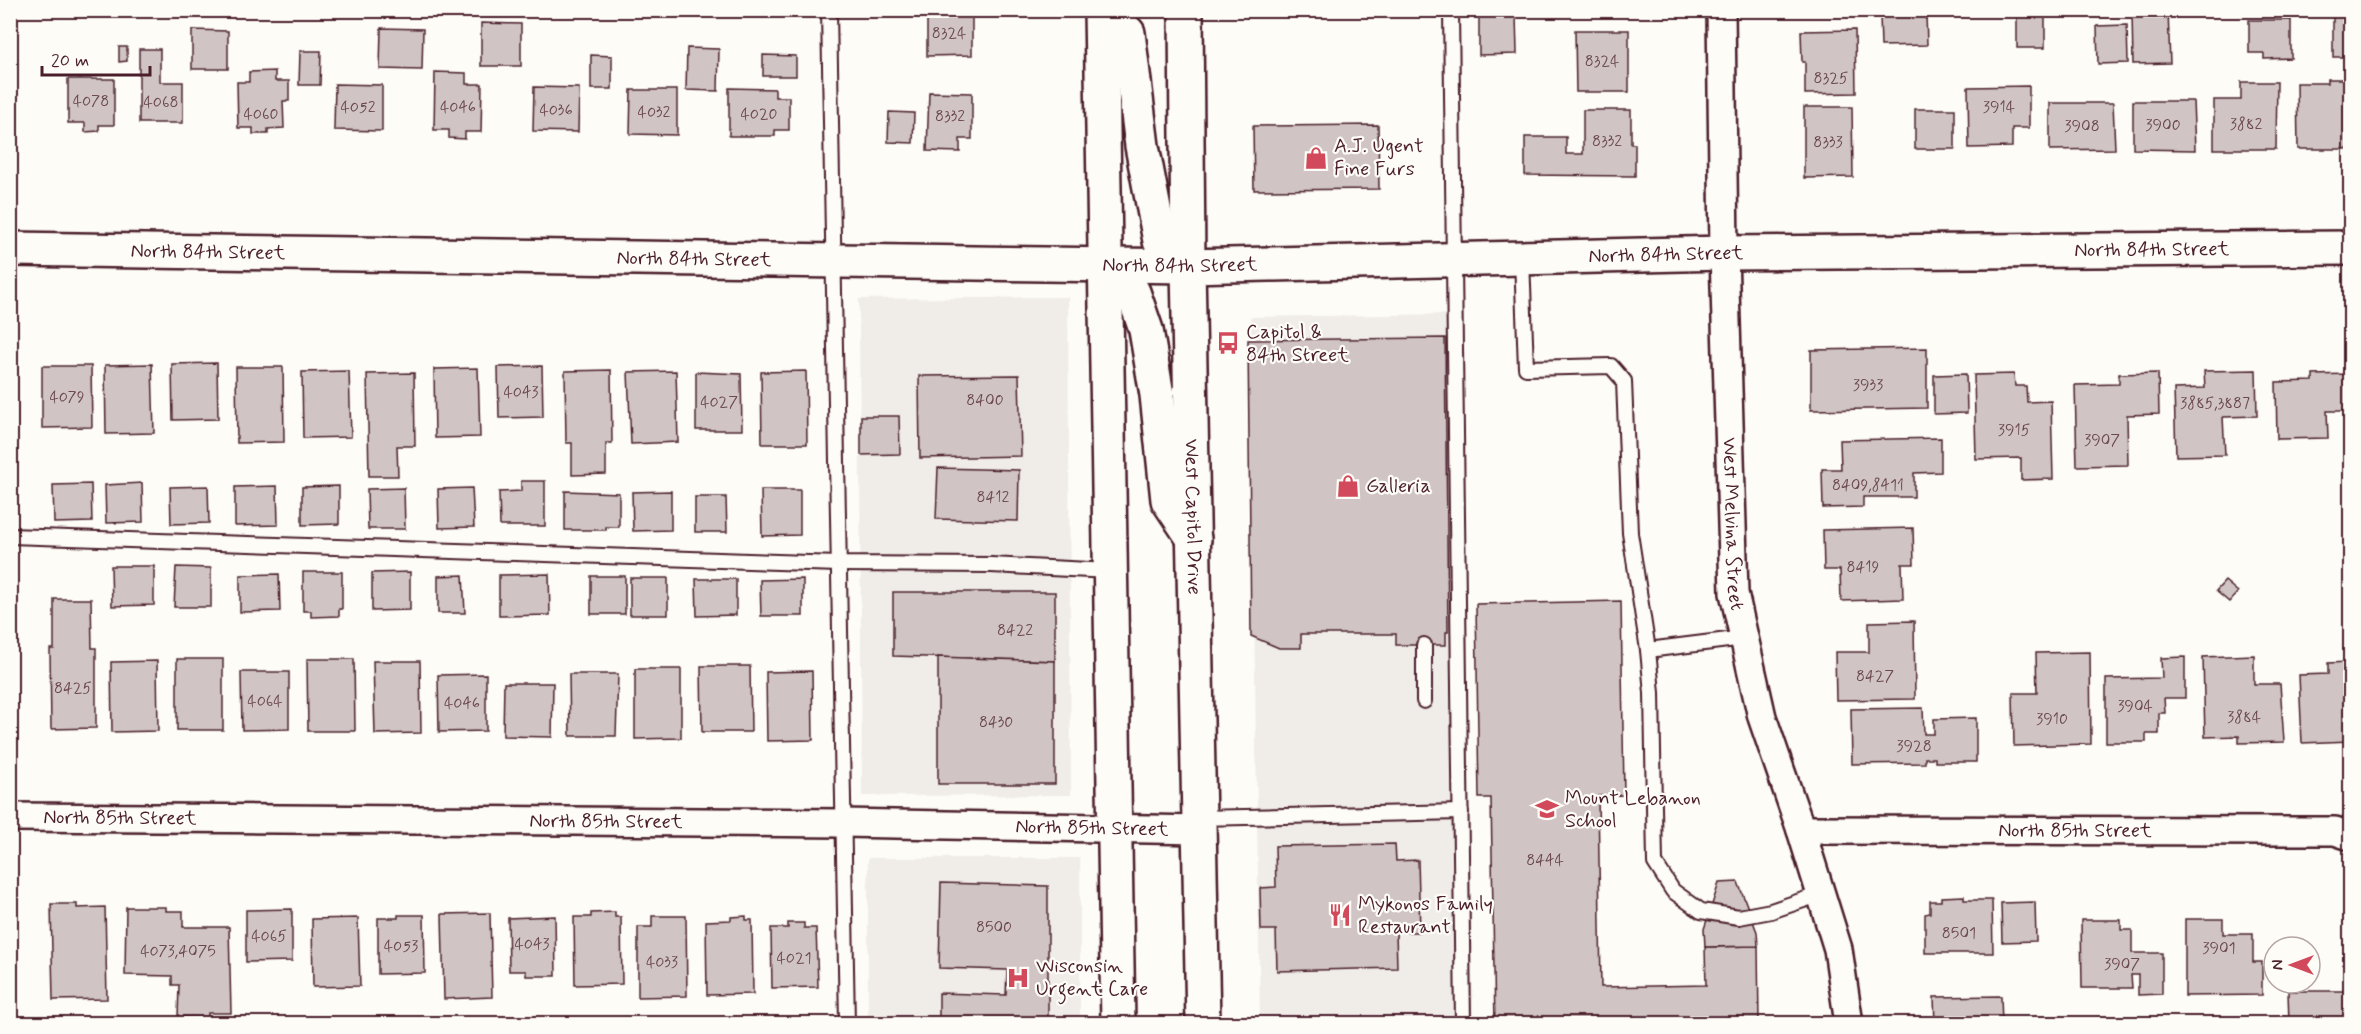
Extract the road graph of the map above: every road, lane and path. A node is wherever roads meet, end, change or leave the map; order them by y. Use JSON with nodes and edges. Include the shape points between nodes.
{"nodes":[{"id":1,"x":829,"y":10,"type":"edge"},
{"id":2,"x":1103,"y":10,"type":"edge"},
{"id":3,"x":1186,"y":10,"type":"edge"},
{"id":4,"x":1451,"y":10,"type":"edge"},
{"id":5,"x":1721,"y":10,"type":"edge"},
{"id":6,"x":2350,"y":248,"type":"edge"},
{"id":7,"x":10,"y":249,"type":"edge"},
{"id":8,"x":1724,"y":253,"type":"junction"},
{"id":9,"x":1522,"y":258,"type":"junction"},
{"id":10,"x":1455,"y":260,"type":"junction"},
{"id":11,"x":835,"y":261,"type":"junction"},
{"id":12,"x":1104,"y":266,"type":"junction"},
{"id":13,"x":1188,"y":266,"type":"junction"},
{"id":14,"x":10,"y":536,"type":"edge"},
{"id":15,"x":1194,"y":539,"type":"junction"},
{"id":16,"x":838,"y":564,"type":"junction"},
{"id":17,"x":1110,"y":571,"type":"junction"},
{"id":18,"x":1744,"y":638,"type":"junction"},
{"id":19,"x":1424,"y":645,"type":"dead end"},
{"id":20,"x":1648,"y":650,"type":"junction"},
{"id":21,"x":1424,"y":701,"type":"dead end"},
{"id":22,"x":1461,"y":812,"type":"junction"},
{"id":23,"x":10,"y":817,"type":"edge"},
{"id":24,"x":842,"y":823,"type":"junction"},
{"id":25,"x":1200,"y":824,"type":"junction"},
{"id":26,"x":1114,"y":829,"type":"junction"},
{"id":27,"x":1801,"y":830,"type":"junction"},
{"id":28,"x":2350,"y":836,"type":"edge"},
{"id":29,"x":1821,"y":894,"type":"junction"},
{"id":30,"x":847,"y":1023,"type":"edge"},
{"id":31,"x":1118,"y":1023,"type":"edge"},
{"id":32,"x":1203,"y":1023,"type":"edge"},
{"id":33,"x":1463,"y":1023,"type":"edge"},
{"id":34,"x":1849,"y":1023,"type":"edge"}],
"edges":[{"from":1,"to":11,"type":"lane"},
{"from":2,"to":12,"type":"main road"},
{"from":2,"to":13,"type":"main road","via":[[1128,33],[1142,146],[1160,241]]},
{"from":3,"to":13,"type":"main road","name":"West Capitol Drive"},
{"from":4,"to":10,"type":"lane"},
{"from":5,"to":8,"type":"street","name":"West Melvina Street"},
{"from":6,"to":8,"type":"main road","name":"North 84th Street"},
{"from":7,"to":11,"type":"main road","name":"North 84th Street"},
{"from":8,"to":9,"type":"main road","name":"North 84th Street"},
{"from":8,"to":18,"type":"street","name":"West Melvina Street","via":[[1734,593]]},
{"from":9,"to":10,"type":"main road","name":"North 84th Street"},
{"from":9,"to":20,"type":"lane","via":[[1526,368],[1611,366],[1624,381],[1630,533]]},
{"from":10,"to":13,"type":"main road","name":"North 84th Street"},
{"from":10,"to":22,"type":"lane"},
{"from":11,"to":12,"type":"main road","name":"North 84th Street"},
{"from":11,"to":16,"type":"lane"},
{"from":12,"to":13,"type":"main road","name":"North 84th Street"},
{"from":12,"to":15,"type":"main road","via":[[1133,292],[1146,330],[1168,500]]},
{"from":12,"to":17,"type":"main road"},
{"from":13,"to":15,"type":"main road","name":"West Capitol Drive"},
{"from":14,"to":16,"type":"lane"},
{"from":15,"to":25,"type":"main road","name":"West Capitol Drive"},
{"from":16,"to":17,"type":"lane"},
{"from":16,"to":24,"type":"lane"},
{"from":17,"to":26,"type":"main road"},
{"from":18,"to":20,"type":"lane"},
{"from":18,"to":27,"type":"street","name":"West Melvina Street","via":[[1762,717]]},
{"from":19,"to":21,"type":"lane"},
{"from":20,"to":29,"type":"lane","via":[[1655,863],[1673,891],[1701,912],[1739,917]]},
{"from":22,"to":25,"type":"lane"},
{"from":22,"to":33,"type":"lane"},
{"from":23,"to":24,"type":"street","name":"North 85th Street"},
{"from":24,"to":26,"type":"street","name":"North 85th Street"},
{"from":24,"to":30,"type":"lane"},
{"from":25,"to":26,"type":"street","name":"North 85th Street"},
{"from":25,"to":32,"type":"main road","name":"West Capitol Drive"},
{"from":26,"to":31,"type":"main road"},
{"from":27,"to":28,"type":"street","name":"North 85th Street","via":[[2335,831]]},
{"from":27,"to":29,"type":"street","name":"West Melvina Street"},
{"from":29,"to":34,"type":"street","name":"West Melvina Street","via":[[1838,949]]}]}
